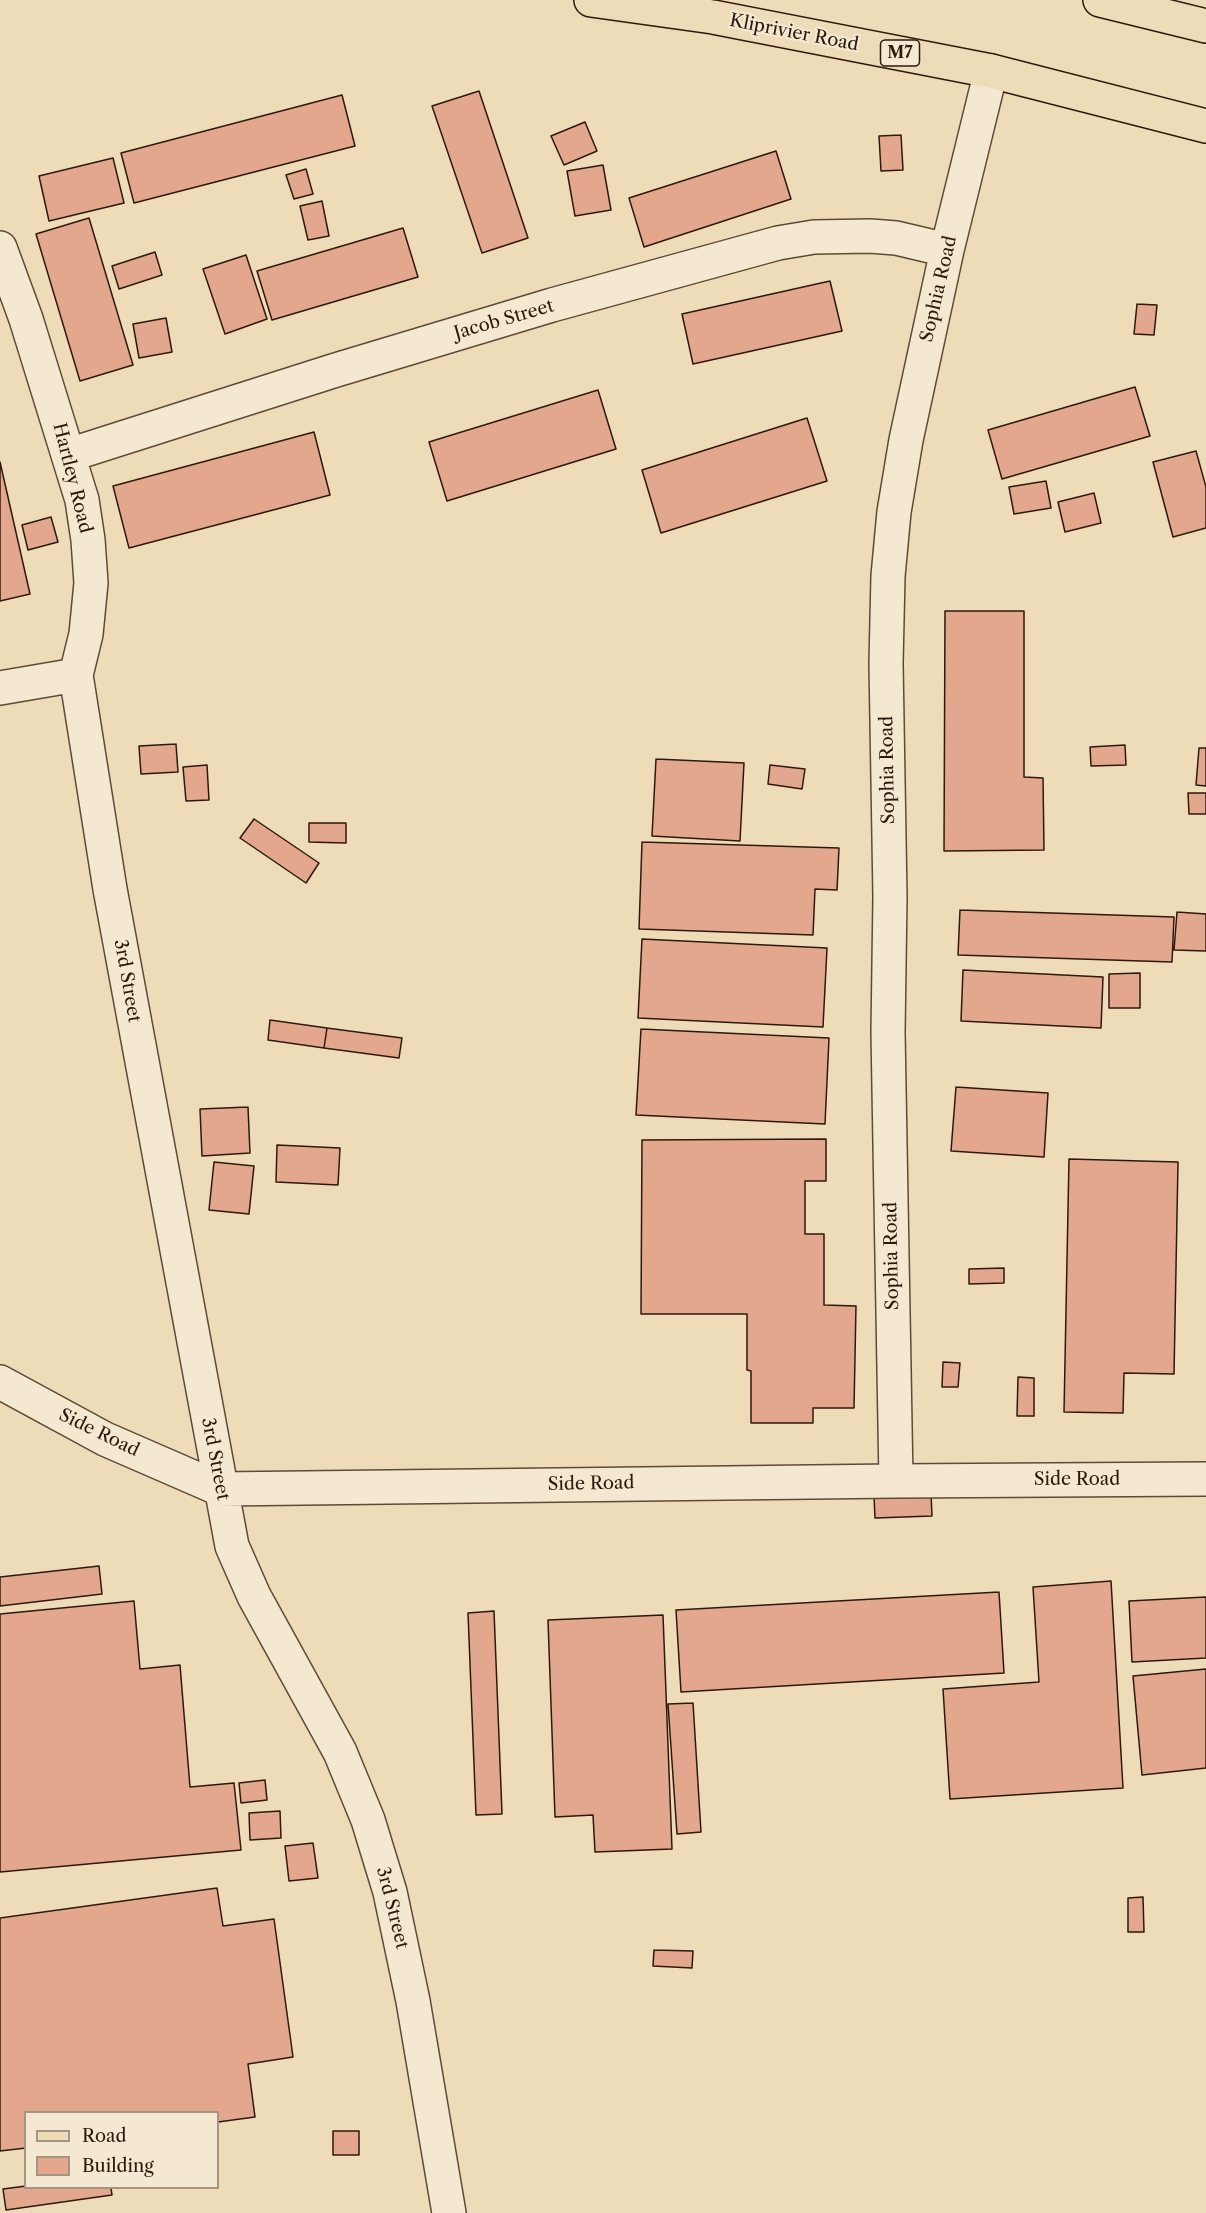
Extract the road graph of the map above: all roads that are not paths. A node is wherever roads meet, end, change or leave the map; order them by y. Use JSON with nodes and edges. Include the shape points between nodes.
{"nodes":[{"id":1,"x":591,"y":0,"type":"edge"},
{"id":2,"x":1100,"y":0,"type":"edge"},
{"id":3,"x":1206,"y":26,"type":"edge"},
{"id":4,"x":991,"y":71,"type":"junction"},
{"id":5,"x":1206,"y":126,"type":"edge"},
{"id":6,"x":0,"y":248,"type":"edge"},
{"id":7,"x":947,"y":250,"type":"junction"},
{"id":8,"x":69,"y":455,"type":"junction"},
{"id":9,"x":76,"y":675,"type":"junction"},
{"id":10,"x":0,"y":688,"type":"edge"},
{"id":11,"x":0,"y":1382,"type":"edge"},
{"id":12,"x":1206,"y":1479,"type":"edge"},
{"id":13,"x":896,"y":1481,"type":"junction"},
{"id":14,"x":220,"y":1489,"type":"junction"},
{"id":15,"x":449,"y":2213,"type":"edge"}],
"edges":[{"from":1,"to":4,"type":"main road","name":"Kliprivier Road","number":"M7","via":[[713,17]]},
{"from":2,"to":3,"type":"main road"},
{"from":4,"to":5,"type":"main road","name":"Kliprivier Road","number":"M7"},
{"from":4,"to":7,"type":"street","name":"Sophia Road"},
{"from":6,"to":8,"type":"street","name":"Hartley Road"},
{"from":7,"to":8,"type":"street","name":"Jacob Street","via":[[870,236],[814,237],[778,243],[347,366]]},
{"from":7,"to":13,"type":"street","name":"Sophia Road","via":[[906,440],[888,576],[888,1032]]},
{"from":8,"to":9,"type":"street","name":"Hartley Road","via":[[82,500],[91,583],[86,634]]},
{"from":9,"to":10,"type":"street"},
{"from":9,"to":14,"type":"street","name":"3rd Street","via":[[110,889]]},
{"from":11,"to":14,"type":"street","name":"Side Road","via":[[105,1439]]},
{"from":12,"to":13,"type":"street","name":"Side Road"},
{"from":13,"to":14,"type":"street","name":"Side Road"},
{"from":14,"to":15,"type":"street","name":"3rd Street","via":[[232,1546],[254,1596],[340,1752],[371,1830],[390,1892],[409,1980]]}]}
